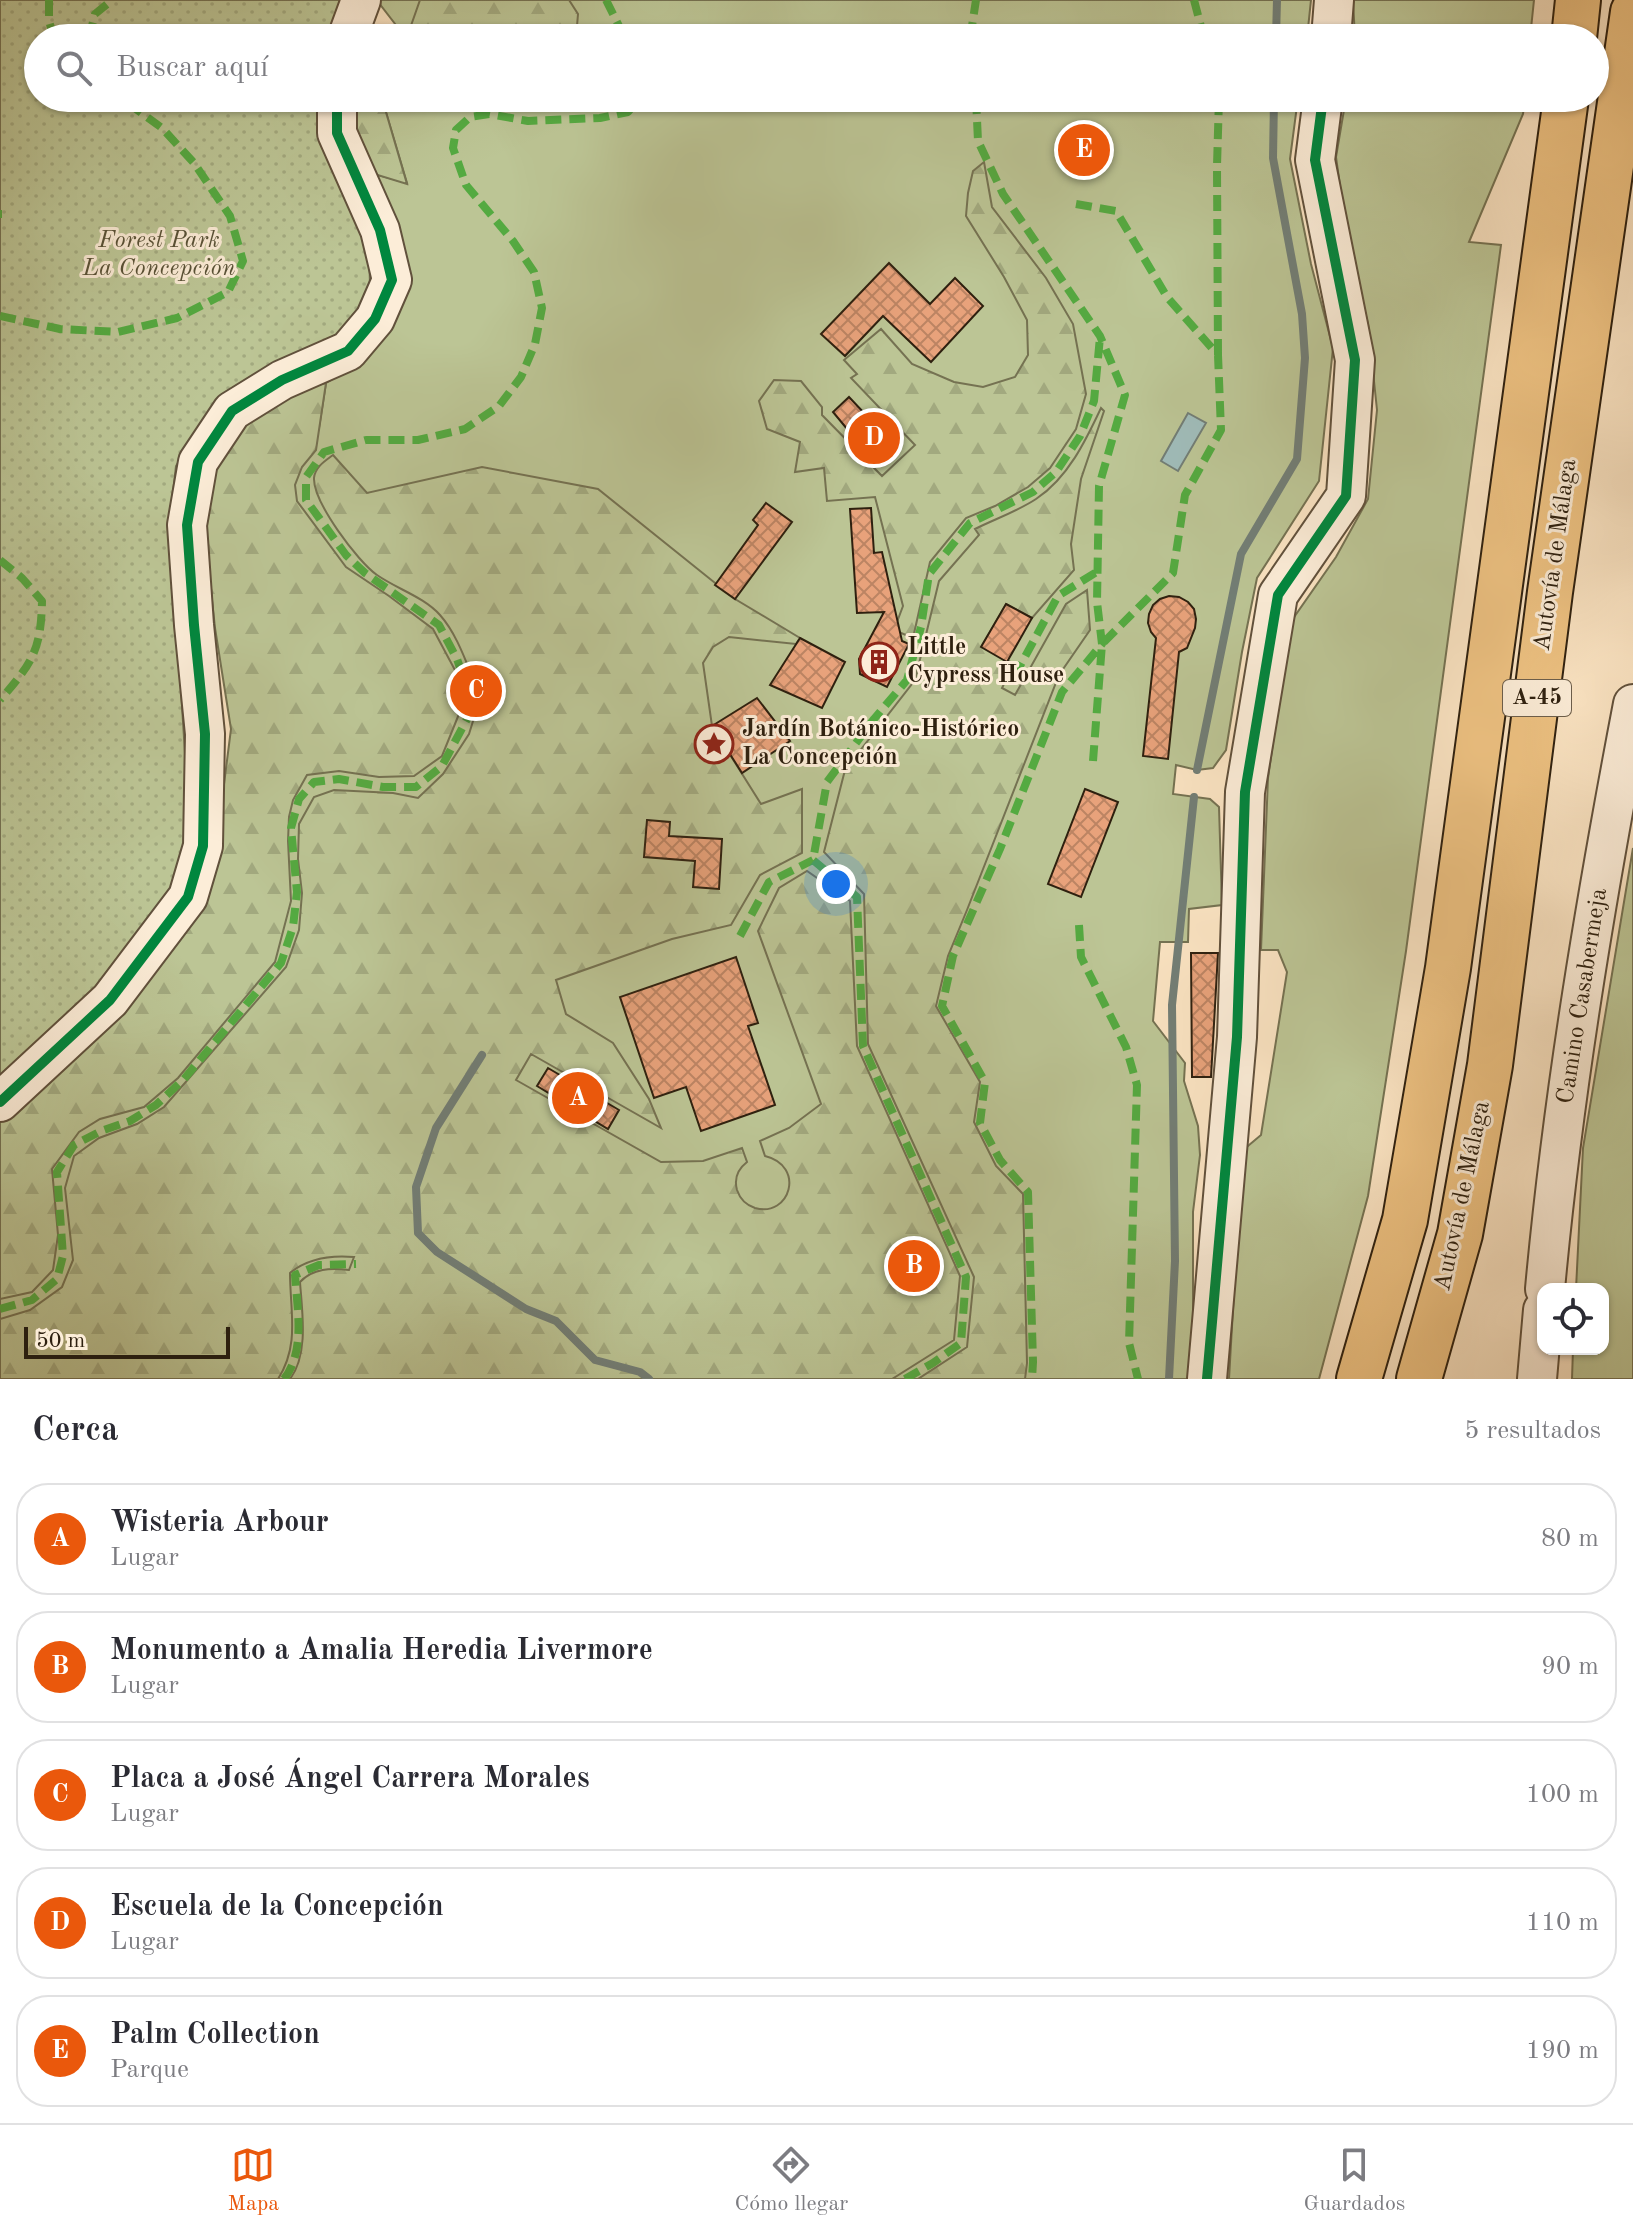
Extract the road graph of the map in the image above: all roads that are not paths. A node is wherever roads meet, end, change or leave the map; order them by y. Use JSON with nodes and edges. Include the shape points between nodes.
{"nodes":[{"id":1,"x":361,"y":0,"type":"edge"},
{"id":2,"x":1334,"y":0,"type":"edge"},
{"id":3,"x":1578,"y":0,"type":"edge"},
{"id":4,"x":1633,"y":20,"type":"edge"},
{"id":5,"x":352,"y":24,"type":"edge"},
{"id":6,"x":1332,"y":24,"type":"edge"},
{"id":7,"x":1575,"y":24,"type":"edge"},
{"id":8,"x":337,"y":112,"type":"edge"},
{"id":9,"x":1321,"y":112,"type":"edge"},
{"id":10,"x":1564,"y":112,"type":"edge"},
{"id":11,"x":1633,"y":704,"type":"edge"},
{"id":12,"x":0,"y":1102,"type":"edge"},
{"id":13,"x":1546,"y":1283,"type":"edge"},
{"id":14,"x":1539,"y":1355,"type":"edge"},
{"id":15,"x":1207,"y":1379,"type":"edge"},
{"id":16,"x":1359,"y":1379,"type":"edge"},
{"id":17,"x":1419,"y":1379,"type":"edge"},
{"id":18,"x":1537,"y":1379,"type":"edge"}],
"edges":[{"from":1,"to":5,"type":"street"},
{"from":2,"to":6,"type":"street"},
{"from":3,"to":7,"type":"highway"},
{"from":4,"to":17,"type":"highway","name":"Autovía de Málaga","number":"A-45","via":[[1550,592],[1490,1065],[1460,1234]]},
{"from":8,"to":12,"type":"street","via":[[337,133],[380,230],[392,280],[375,319],[348,351],[282,380],[232,411],[198,462],[187,525],[205,734],[203,846],[188,897],[110,1000]]},
{"from":9,"to":15,"type":"street","via":[[1315,160],[1355,360],[1346,496],[1278,595],[1245,792],[1237,1037]]},
{"from":10,"to":16,"type":"highway","number":"A-45","via":[[1434,1059],[1405,1220]]},
{"from":11,"to":13,"type":"street","name":"Camino Casabermeja","via":[[1573,1049]]},
{"from":14,"to":18,"type":"street"}]}
